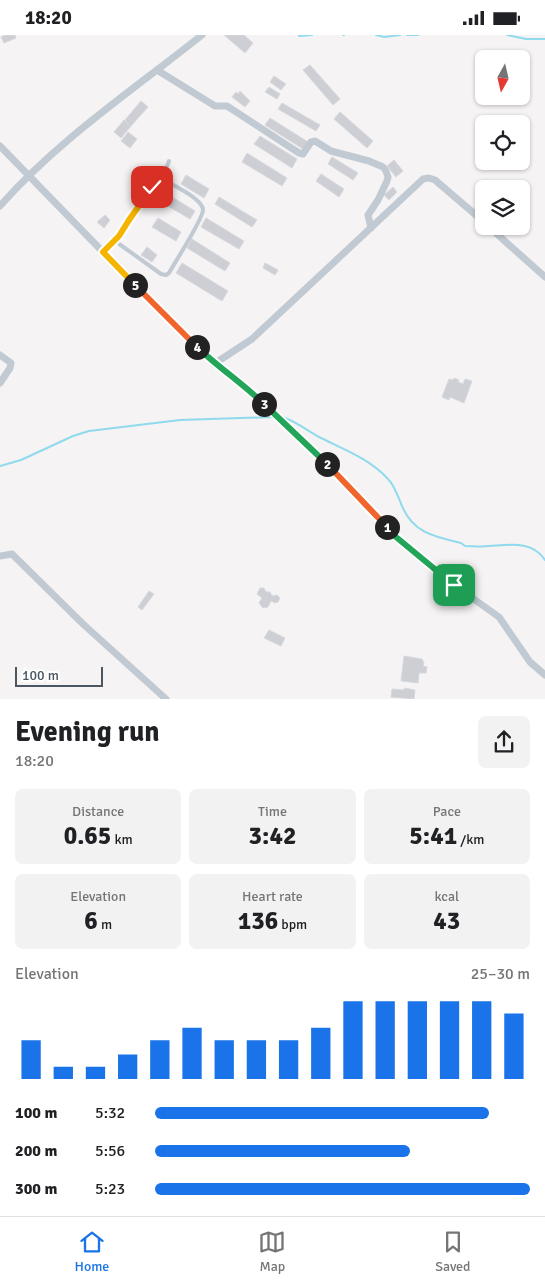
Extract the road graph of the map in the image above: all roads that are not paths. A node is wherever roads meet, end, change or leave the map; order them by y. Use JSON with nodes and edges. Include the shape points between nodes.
{"nodes":[{"id":1,"x":202,"y":35,"type":"edge"},
{"id":2,"x":157,"y":70,"type":"junction"},
{"id":3,"x":0,"y":145,"type":"edge"},
{"id":4,"x":169,"y":161,"type":"dead end"},
{"id":5,"x":28,"y":176,"type":"junction"},
{"id":6,"x":160,"y":179,"type":"junction"},
{"id":7,"x":0,"y":206,"type":"edge"},
{"id":8,"x":475,"y":214,"type":"edge"},
{"id":9,"x":371,"y":228,"type":"junction"},
{"id":10,"x":498,"y":235,"type":"edge"},
{"id":11,"x":115,"y":241,"type":"junction"},
{"id":12,"x":103,"y":252,"type":"junction"},
{"id":13,"x":545,"y":277,"type":"edge"},
{"id":14,"x":0,"y":355,"type":"edge"},
{"id":15,"x":214,"y":364,"type":"junction"},
{"id":16,"x":0,"y":383,"type":"edge"},
{"id":17,"x":0,"y":556,"type":"edge"},
{"id":18,"x":545,"y":675,"type":"edge"},
{"id":19,"x":166,"y":699,"type":"edge"}],
"edges":[{"from":1,"to":2,"type":"street"},
{"from":2,"to":5,"type":"street","via":[[105,109]]},
{"from":2,"to":9,"type":"street","via":[[215,105],[227,106],[299,153],[304,154],[315,141],[332,151],[383,167],[387,181],[368,215]]},
{"from":3,"to":5,"type":"street"},
{"from":4,"to":6,"type":"lane"},
{"from":5,"to":7,"type":"street"},
{"from":5,"to":12,"type":"street"},
{"from":6,"to":11,"type":"lane"},
{"from":6,"to":11,"type":"lane","via":[[173,183],[203,207],[195,230],[169,273],[161,274]]},
{"from":8,"to":9,"type":"street","via":[[429,178],[416,184]]},
{"from":9,"to":15,"type":"street","via":[[252,339]]},
{"from":10,"to":13,"type":"street"},
{"from":11,"to":12,"type":"lane"},
{"from":12,"to":15,"type":"street"},
{"from":14,"to":16,"type":"street","via":[[11,363]]},
{"from":15,"to":18,"type":"street","via":[[247,387],[396,537],[499,617],[530,662]]},
{"from":17,"to":19,"type":"street","via":[[12,554]]}]}
